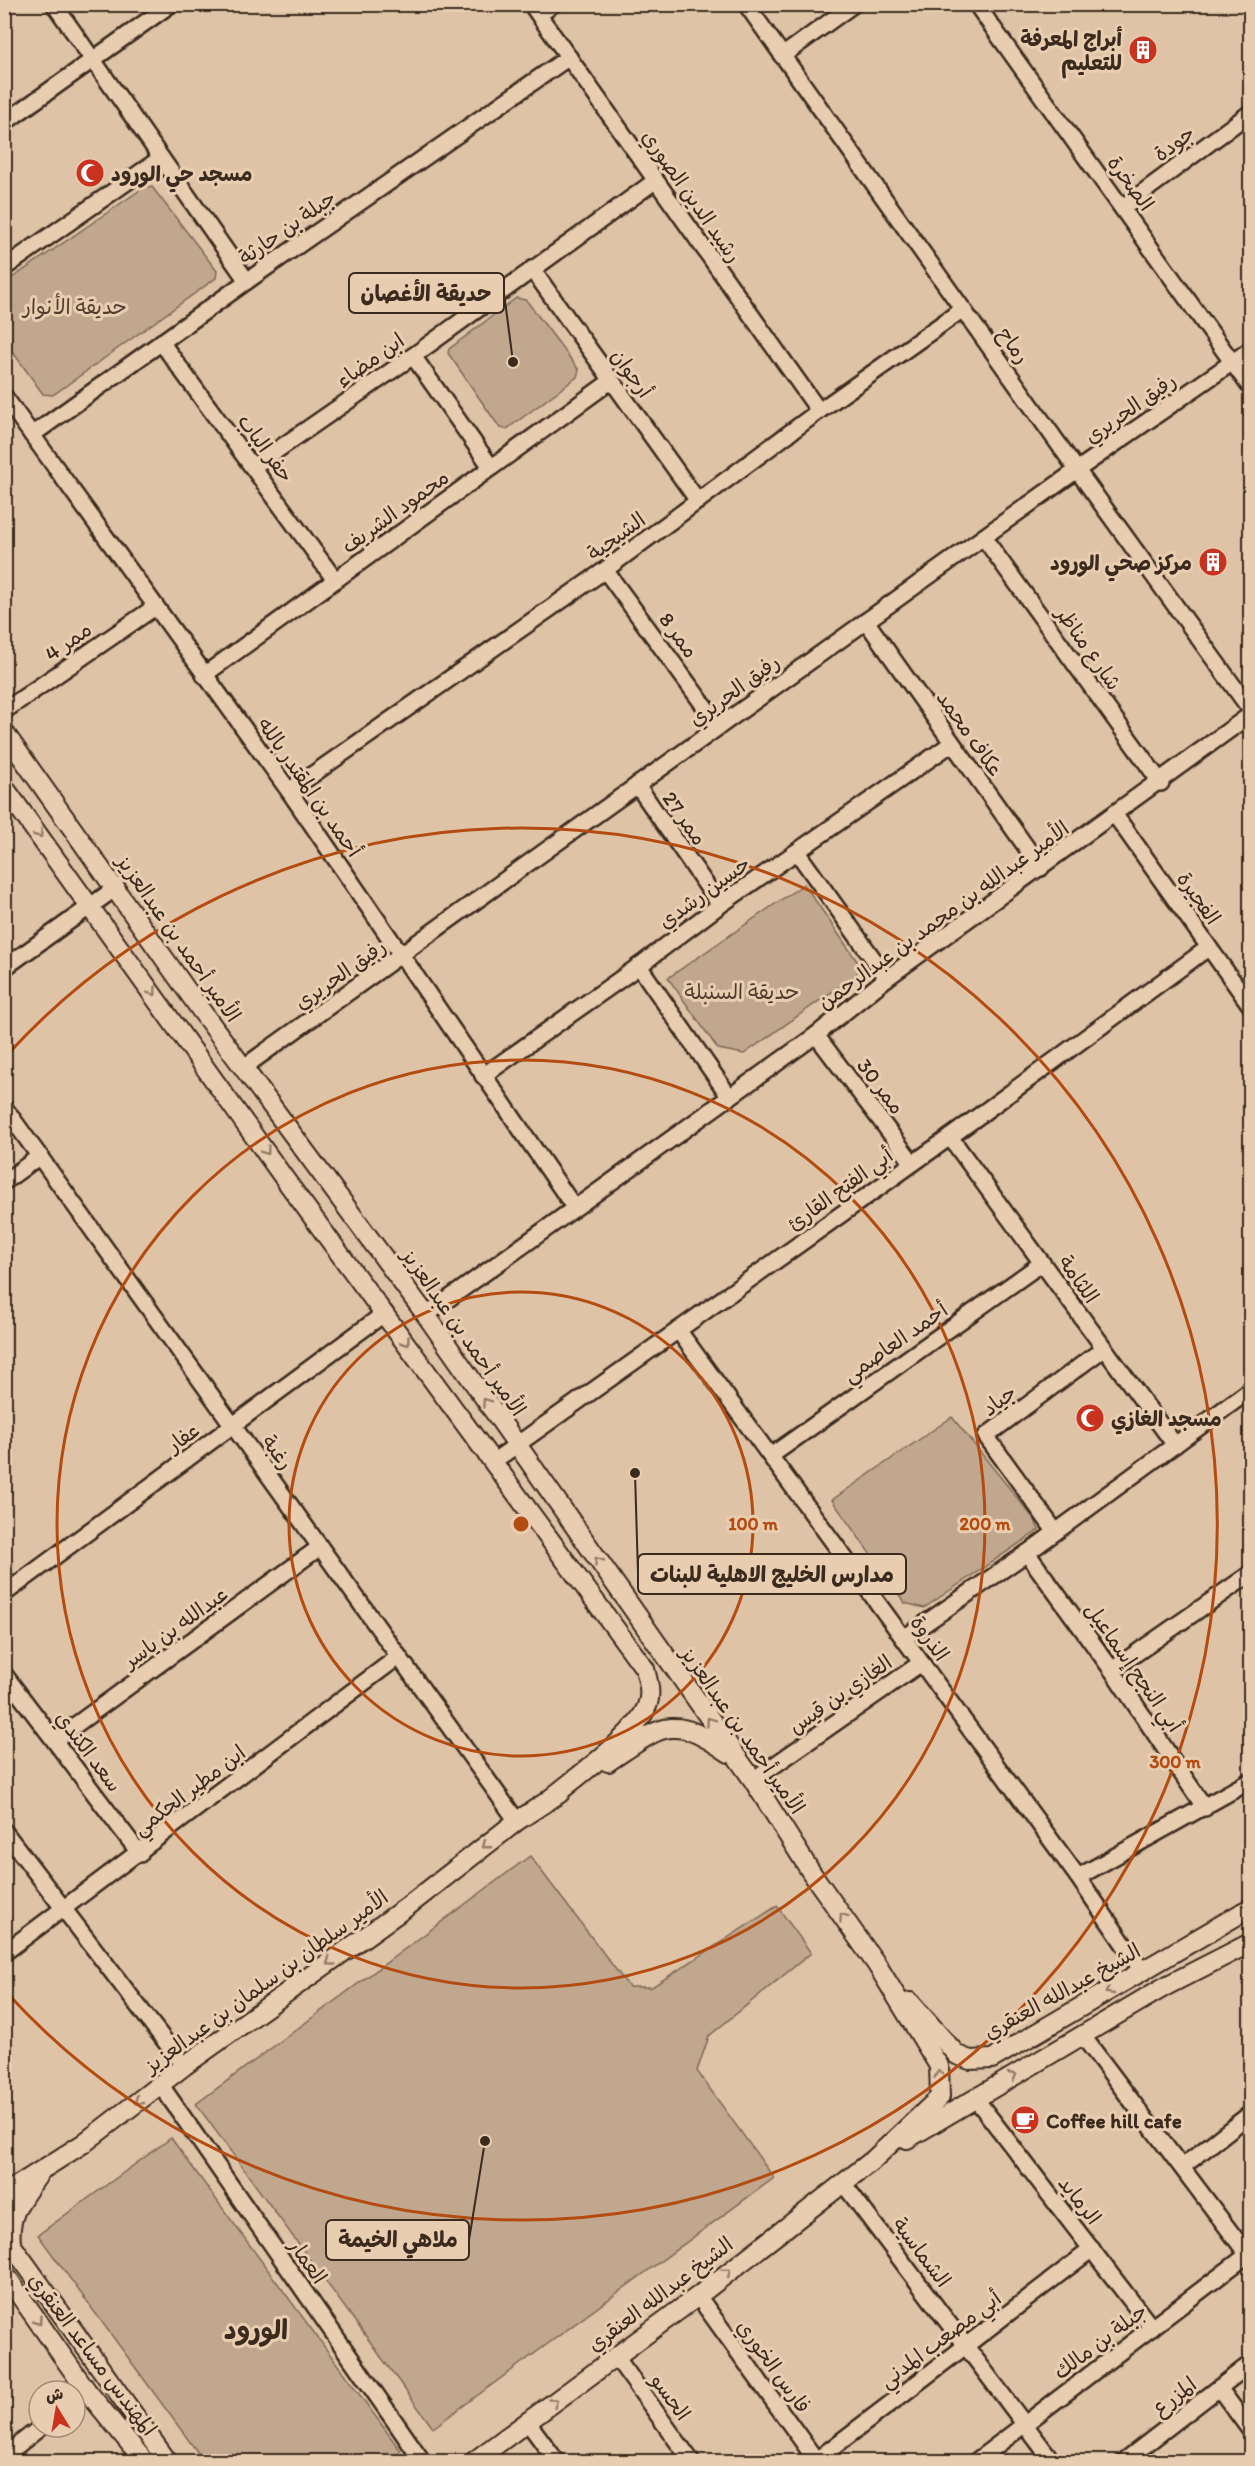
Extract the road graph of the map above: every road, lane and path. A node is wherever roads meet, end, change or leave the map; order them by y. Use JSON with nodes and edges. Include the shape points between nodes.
{"nodes":[{"id":1,"x":54,"y":4,"type":"edge"},
{"id":2,"x":171,"y":4,"type":"edge"},
{"id":3,"x":553,"y":4,"type":"edge"},
{"id":4,"x":746,"y":4,"type":"edge"},
{"id":5,"x":854,"y":4,"type":"edge"},
{"id":6,"x":976,"y":4,"type":"edge"},
{"id":7,"x":535,"y":10,"type":"edge"},
{"id":8,"x":782,"y":56,"type":"junction"},
{"id":9,"x":569,"y":57,"type":"junction"},
{"id":10,"x":93,"y":60,"type":"junction"},
{"id":11,"x":1251,"y":113,"type":"edge"},
{"id":12,"x":4,"y":123,"type":"edge"},
{"id":13,"x":161,"y":158,"type":"junction"},
{"id":14,"x":655,"y":181,"type":"junction"},
{"id":15,"x":1123,"y":207,"type":"junction"},
{"id":16,"x":4,"y":268,"type":"edge"},
{"id":17,"x":532,"y":269,"type":"junction"},
{"id":18,"x":247,"y":281,"type":"junction"},
{"id":19,"x":963,"y":309,"type":"junction"},
{"id":20,"x":161,"y":342,"type":"junction"},
{"id":21,"x":1251,"y":351,"type":"edge"},
{"id":22,"x":413,"y":356,"type":"junction"},
{"id":23,"x":1233,"y":363,"type":"junction"},
{"id":24,"x":611,"y":381,"type":"junction"},
{"id":25,"x":1251,"y":387,"type":"edge"},
{"id":26,"x":4,"y":396,"type":"edge"},
{"id":27,"x":819,"y":411,"type":"junction"},
{"id":28,"x":32,"y":435,"type":"junction"},
{"id":29,"x":254,"y":466,"type":"junction"},
{"id":30,"x":491,"y":467,"type":"junction"},
{"id":31,"x":1077,"y":470,"type":"junction"},
{"id":32,"x":698,"y":501,"type":"junction"},
{"id":33,"x":984,"y":538,"type":"junction"},
{"id":34,"x":605,"y":570,"type":"junction"},
{"id":35,"x":335,"y":580,"type":"junction"},
{"id":36,"x":155,"y":607,"type":"junction"},
{"id":37,"x":866,"y":621,"type":"junction"},
{"id":38,"x":204,"y":675,"type":"junction"},
{"id":39,"x":1251,"y":709,"type":"edge"},
{"id":40,"x":4,"y":711,"type":"edge"},
{"id":41,"x":1251,"y":716,"type":"edge"},
{"id":42,"x":719,"y":726,"type":"junction"},
{"id":43,"x":4,"y":732,"type":"edge"},
{"id":44,"x":951,"y":744,"type":"junction"},
{"id":45,"x":1161,"y":783,"type":"junction"},
{"id":46,"x":637,"y":784,"type":"junction"},
{"id":47,"x":4,"y":787,"type":"edge"},
{"id":48,"x":289,"y":791,"type":"junction"},
{"id":49,"x":1115,"y":814,"type":"junction"},
{"id":50,"x":797,"y":852,"type":"junction"},
{"id":51,"x":1041,"y":868,"type":"junction"},
{"id":52,"x":117,"y":887,"type":"junction"},
{"id":53,"x":720,"y":905,"type":"junction"},
{"id":54,"x":91,"y":906,"type":"junction"},
{"id":55,"x":1208,"y":948,"type":"junction"},
{"id":56,"x":403,"y":955,"type":"junction"},
{"id":57,"x":639,"y":966,"type":"junction"},
{"id":58,"x":4,"y":968,"type":"edge"},
{"id":59,"x":887,"y":978,"type":"junction"},
{"id":60,"x":1251,"y":1005,"type":"edge"},
{"id":61,"x":200,"y":1008,"type":"junction"},
{"id":62,"x":178,"y":1026,"type":"junction"},
{"id":63,"x":816,"y":1035,"type":"junction"},
{"id":64,"x":244,"y":1067,"type":"junction"},
{"id":65,"x":483,"y":1076,"type":"junction"},
{"id":66,"x":729,"y":1096,"type":"junction"},
{"id":67,"x":4,"y":1107,"type":"edge"},
{"id":68,"x":950,"y":1137,"type":"junction"},
{"id":69,"x":40,"y":1156,"type":"junction"},
{"id":70,"x":912,"y":1162,"type":"junction"},
{"id":71,"x":4,"y":1182,"type":"edge"},
{"id":72,"x":574,"y":1207,"type":"junction"},
{"id":73,"x":1042,"y":1263,"type":"junction"},
{"id":74,"x":385,"y":1313,"type":"junction"},
{"id":75,"x":426,"y":1315,"type":"junction"},
{"id":76,"x":678,"y":1330,"type":"junction"},
{"id":77,"x":1103,"y":1349,"type":"junction"},
{"id":78,"x":1251,"y":1390,"type":"edge"},
{"id":79,"x":233,"y":1426,"type":"junction"},
{"id":80,"x":517,"y":1445,"type":"junction"},
{"id":81,"x":1175,"y":1445,"type":"junction"},
{"id":82,"x":772,"y":1455,"type":"junction"},
{"id":83,"x":494,"y":1461,"type":"junction"},
{"id":84,"x":1055,"y":1531,"type":"junction"},
{"id":85,"x":320,"y":1546,"type":"junction"},
{"id":86,"x":1028,"y":1553,"type":"junction"},
{"id":87,"x":1251,"y":1574,"type":"edge"},
{"id":88,"x":4,"y":1594,"type":"edge"},
{"id":89,"x":904,"y":1638,"type":"junction"},
{"id":90,"x":398,"y":1657,"type":"junction"},
{"id":91,"x":921,"y":1663,"type":"junction"},
{"id":92,"x":1112,"y":1670,"type":"junction"},
{"id":93,"x":4,"y":1674,"type":"edge"},
{"id":94,"x":55,"y":1740,"type":"junction"},
{"id":95,"x":737,"y":1759,"type":"junction"},
{"id":96,"x":753,"y":1780,"type":"junction"},
{"id":97,"x":1251,"y":1781,"type":"edge"},
{"id":98,"x":550,"y":1799,"type":"junction"},
{"id":99,"x":1205,"y":1808,"type":"junction"},
{"id":100,"x":517,"y":1821,"type":"junction"},
{"id":101,"x":4,"y":1831,"type":"edge"},
{"id":102,"x":140,"y":1854,"type":"junction"},
{"id":103,"x":1078,"y":1877,"type":"junction"},
{"id":104,"x":1251,"y":1908,"type":"edge"},
{"id":105,"x":64,"y":1909,"type":"junction"},
{"id":106,"x":1216,"y":1929,"type":"junction"},
{"id":107,"x":1243,"y":1947,"type":"edge"},
{"id":108,"x":4,"y":1953,"type":"edge"},
{"id":109,"x":877,"y":1965,"type":"junction"},
{"id":110,"x":1148,"y":1969,"type":"junction"},
{"id":111,"x":1164,"y":1987,"type":"junction"},
{"id":112,"x":1082,"y":2035,"type":"junction"},
{"id":113,"x":184,"y":2066,"type":"junction"},
{"id":114,"x":160,"y":2084,"type":"junction"},
{"id":115,"x":975,"y":2098,"type":"junction"},
{"id":116,"x":1251,"y":2114,"type":"edge"},
{"id":117,"x":873,"y":2160,"type":"junction"},
{"id":118,"x":1182,"y":2167,"type":"junction"},
{"id":119,"x":43,"y":2168,"type":"junction"},
{"id":120,"x":843,"y":2183,"type":"junction"},
{"id":121,"x":4,"y":2194,"type":"edge"},
{"id":122,"x":1092,"y":2249,"type":"junction"},
{"id":123,"x":1250,"y":2256,"type":"edge"},
{"id":124,"x":4,"y":2273,"type":"edge"},
{"id":125,"x":698,"y":2296,"type":"junction"},
{"id":126,"x":1152,"y":2328,"type":"junction"},
{"id":127,"x":965,"y":2345,"type":"junction"},
{"id":128,"x":616,"y":2357,"type":"junction"},
{"id":129,"x":1251,"y":2364,"type":"edge"},
{"id":130,"x":71,"y":2379,"type":"edge"},
{"id":131,"x":1220,"y":2388,"type":"junction"},
{"id":132,"x":87,"y":2401,"type":"edge"},
{"id":133,"x":527,"y":2421,"type":"junction"},
{"id":134,"x":1025,"y":2424,"type":"junction"},
{"id":135,"x":1251,"y":2430,"type":"edge"},
{"id":136,"x":27,"y":2438,"type":"edge"},
{"id":137,"x":4,"y":2456,"type":"edge"},
{"id":138,"x":815,"y":2461,"type":"edge"},
{"id":139,"x":145,"y":2462,"type":"edge"},
{"id":140,"x":168,"y":2462,"type":"edge"},
{"id":141,"x":423,"y":2462,"type":"edge"},
{"id":142,"x":473,"y":2462,"type":"edge"},
{"id":143,"x":557,"y":2462,"type":"edge"},
{"id":144,"x":692,"y":2462,"type":"edge"},
{"id":145,"x":975,"y":2462,"type":"edge"},
{"id":146,"x":1053,"y":2462,"type":"edge"},
{"id":147,"x":1123,"y":2462,"type":"edge"}],
"edges":[{"from":1,"to":10,"type":"street"},
{"from":2,"to":10,"type":"street"},
{"from":3,"to":7,"type":"street"},
{"from":4,"to":8,"type":"street","name":"رماح"},
{"from":5,"to":8,"type":"street"},
{"from":6,"to":15,"type":"street","name":"الصخرة"},
{"from":7,"to":9,"type":"street","name":"رشيد الدين الصوري"},
{"from":8,"to":19,"type":"street","name":"رماح"},
{"from":9,"to":14,"type":"street","name":"رشيد الدين الصوري"},
{"from":9,"to":18,"type":"street","name":"جبلة بن حارثة"},
{"from":10,"to":12,"type":"street"},
{"from":10,"to":13,"type":"street"},
{"from":11,"to":15,"type":"street","name":"جودة"},
{"from":13,"to":16,"type":"street"},
{"from":13,"to":18,"type":"street"},
{"from":14,"to":17,"type":"street","name":"ابن مضاء"},
{"from":14,"to":27,"type":"street","name":"رشيد الدين الصوري"},
{"from":15,"to":23,"type":"street","name":"الصخرة"},
{"from":17,"to":22,"type":"street","name":"ابن مضاء"},
{"from":17,"to":24,"type":"street","name":"أرجوان"},
{"from":18,"to":20,"type":"street","name":"جبلة بن حارثة"},
{"from":19,"to":27,"type":"street","name":"الشيحية"},
{"from":19,"to":31,"type":"street","name":"رماح"},
{"from":20,"to":28,"type":"street","name":"جبلة بن حارثة"},
{"from":20,"to":29,"type":"street","name":"حفر الباب"},
{"from":21,"to":23,"type":"street","name":"رفيق الحريري"},
{"from":22,"to":29,"type":"street","name":"ابن مضاء"},
{"from":22,"to":30,"type":"street"},
{"from":23,"to":25,"type":"street","name":"الصخرة"},
{"from":23,"to":31,"type":"street","name":"رفيق الحريري"},
{"from":24,"to":30,"type":"street","name":"محمود الشريف"},
{"from":24,"to":32,"type":"street","name":"أرجوان"},
{"from":26,"to":28,"type":"street","name":"أحمد بن المقتدر بالله"},
{"from":27,"to":32,"type":"street","name":"الشيحية"},
{"from":28,"to":36,"type":"street","name":"أحمد بن المقتدر بالله"},
{"from":29,"to":35,"type":"street","name":"حفر الباب"},
{"from":30,"to":35,"type":"street","name":"محمود الشريف"},
{"from":31,"to":33,"type":"street","name":"رفيق الحريري"},
{"from":31,"to":39,"type":"street","name":"رماح"},
{"from":32,"to":34,"type":"street","name":"الشيحية"},
{"from":33,"to":37,"type":"street","name":"رفيق الحريري"},
{"from":33,"to":45,"type":"street","name":"شارع مناظر"},
{"from":34,"to":42,"type":"street","name":"ممر 8"},
{"from":34,"to":48,"type":"street","name":"الشيحية"},
{"from":35,"to":38,"type":"street","name":"محمود الشريف"},
{"from":36,"to":38,"type":"street","name":"أحمد بن المقتدر بالله"},
{"from":36,"to":40,"type":"street","name":"ممر 4"},
{"from":37,"to":42,"type":"street","name":"رفيق الحريري"},
{"from":37,"to":44,"type":"street","name":"عكاف محمد"},
{"from":38,"to":48,"type":"street","name":"أحمد بن المقتدر بالله"},
{"from":41,"to":45,"type":"street","name":"الأمير عبدالله بن محمد بن عبدالرحمن"},
{"from":42,"to":46,"type":"street","name":"رفيق الحريري"},
{"from":43,"to":52,"type":"street","name":"الأمير أحمد بن عبدالعزيز"},
{"from":44,"to":50,"type":"street","name":"حسين رشدي"},
{"from":44,"to":51,"type":"street","name":"عكاف محمد"},
{"from":45,"to":49,"type":"street","name":"الأمير عبدالله بن محمد بن عبدالرحمن"},
{"from":46,"to":53,"type":"street","name":"ممر 27"},
{"from":46,"to":56,"type":"street","name":"رفيق الحريري"},
{"from":47,"to":54,"type":"street","one_way":true},
{"from":48,"to":56,"type":"street","name":"أحمد بن المقتدر بالله"},
{"from":49,"to":51,"type":"street","name":"الأمير عبدالله بن محمد بن عبدالرحمن"},
{"from":49,"to":55,"type":"street","name":"الفجيرة"},
{"from":50,"to":53,"type":"street","name":"حسين رشدي"},
{"from":50,"to":59,"type":"street"},
{"from":51,"to":59,"type":"street","name":"الأمير عبدالله بن محمد بن عبدالرحمن"},
{"from":52,"to":54,"type":"street"},
{"from":52,"to":61,"type":"street","name":"الأمير أحمد بن عبدالعزيز"},
{"from":53,"to":57,"type":"street","name":"حسين رشدي"},
{"from":54,"to":58,"type":"street"},
{"from":54,"to":62,"type":"street","one_way":true},
{"from":55,"to":60,"type":"street","name":"الفجيرة"},
{"from":55,"to":68,"type":"street","name":"أبي الفتح القارئ"},
{"from":56,"to":64,"type":"street","name":"رفيق الحريري"},
{"from":56,"to":65,"type":"street","name":"أحمد بن المقتدر بالله"},
{"from":57,"to":65,"type":"street","name":"حسين رشدي"},
{"from":57,"to":66,"type":"street"},
{"from":59,"to":63,"type":"street","name":"الأمير عبدالله بن محمد بن عبدالرحمن"},
{"from":61,"to":62,"type":"street"},
{"from":61,"to":64,"type":"street","name":"الأمير أحمد بن عبدالعزيز"},
{"from":62,"to":74,"type":"street","one_way":true},
{"from":63,"to":66,"type":"street","name":"الأمير عبدالله بن محمد بن عبدالرحمن"},
{"from":63,"to":70,"type":"street","name":"ممر 30"},
{"from":64,"to":75,"type":"street","name":"الأمير أحمد بن عبدالعزيز"},
{"from":65,"to":72,"type":"street","name":"أحمد بن المقتدر بالله"},
{"from":66,"to":72,"type":"street","name":"الأمير عبدالله بن محمد بن عبدالرحمن"},
{"from":67,"to":69,"type":"street","name":"رغبة"},
{"from":68,"to":70,"type":"street","name":"أبي الفتح القارئ"},
{"from":68,"to":73,"type":"street","name":"اللثامة"},
{"from":69,"to":71,"type":"street"},
{"from":69,"to":79,"type":"street","name":"رغبة"},
{"from":70,"to":76,"type":"street","name":"أبي الفتح القارئ"},
{"from":72,"to":75,"type":"street","name":"الأمير عبدالله بن محمد بن عبدالرحمن"},
{"from":73,"to":77,"type":"street","name":"اللثامة"},
{"from":73,"to":82,"type":"street","name":"أحمد العاصمي"},
{"from":74,"to":79,"type":"street","name":"عفار"},
{"from":74,"to":83,"type":"street","one_way":true},
{"from":80,"to":75,"type":"street","name":"الأمير أحمد بن عبدالعزيز","one_way":true},
{"from":76,"to":80,"type":"street","name":"أبي الفتح القارئ"},
{"from":76,"to":82,"type":"street","name":"الذروة"},
{"from":77,"to":81,"type":"street","name":"اللثامة"},
{"from":77,"to":84,"type":"street","name":"جياد","via":[[986,1436]]},
{"from":78,"to":81,"type":"street","name":"الغازي بن قيس"},
{"from":79,"to":85,"type":"street","name":"رغبة"},
{"from":79,"to":88,"type":"street","name":"عفار"},
{"from":80,"to":83,"type":"street","name":"أبي الفتح القارئ"},
{"from":95,"to":80,"type":"street","name":"الأمير أحمد بن عبدالعزيز","one_way":true},
{"from":81,"to":84,"type":"street","name":"الغازي بن قيس"},
{"from":82,"to":89,"type":"street","name":"الذروة"},
{"from":83,"to":98,"type":"street","via":[[645,1669],[649,1686],[648,1704],[639,1722]]},
{"from":84,"to":86,"type":"street","name":"الغازي بن قيس"},
{"from":85,"to":90,"type":"street","name":"رغبة"},
{"from":85,"to":94,"type":"street","name":"عبدالله بن ياسر"},
{"from":86,"to":89,"type":"street","name":"الغازي بن قيس"},
{"from":86,"to":92,"type":"street","name":"أبي النجح إسماعيل"},
{"from":87,"to":92,"type":"street"},
{"from":89,"to":91,"type":"street","name":"الذروة"},
{"from":90,"to":100,"type":"street","name":"رغبة"},
{"from":90,"to":102,"type":"street","name":"ابن مطير الحكمي"},
{"from":91,"to":96,"type":"street","name":"الغازي بن قيس"},
{"from":91,"to":103,"type":"street","name":"الذروة"},
{"from":92,"to":99,"type":"street","name":"أبي النجح إسماعيل"},
{"from":93,"to":94,"type":"street","name":"سعد الكندي"},
{"from":94,"to":102,"type":"street","name":"سعد الكندي"},
{"from":95,"to":96,"type":"street","name":"الأمير أحمد بن عبدالعزيز"},
{"from":95,"to":98,"type":"street","via":[[692,1731],[672,1727],[651,1733]]},
{"from":109,"to":96,"type":"street","name":"الأمير أحمد بن عبدالعزيز","one_way":true,"via":[[811,1872]]},
{"from":97,"to":99,"type":"street"},
{"from":98,"to":100,"type":"street","name":"الأمير سلطان بن سلمان بن عبدالعزيز"},
{"from":99,"to":103,"type":"street"},
{"from":100,"to":113,"type":"street","name":"الأمير سلطان بن سلمان بن عبدالعزيز","one_way":true,"via":[[408,1906]]},
{"from":101,"to":105,"type":"street"},
{"from":102,"to":105,"type":"street","name":"ابن مطير الحكمي"},
{"from":103,"to":110,"type":"street","name":"الذروة"},
{"from":104,"to":106,"type":"street","name":"الشيخ عبدالله العنقري"},
{"from":105,"to":108,"type":"street","name":"ابن مطير الحكمي"},
{"from":105,"to":113,"type":"street"},
{"from":106,"to":107,"type":"street","via":[[1195,1948],[1202,1960]]},
{"from":106,"to":110,"type":"street","name":"الشيخ عبدالله العنقري"},
{"from":107,"to":111,"type":"street","name":"الشيخ عبدالله العنقري"},
{"from":110,"to":109,"type":"street","name":"الشيخ عبدالله العنقري","one_way":true,"via":[[992,2059],[970,2060],[957,2055],[944,2042]]},
{"from":117,"to":109,"type":"street","name":"الشيخ عبدالله العنقري","one_way":true,"via":[[940,2097],[942,2087],[939,2066]]},
{"from":110,"to":111,"type":"street","via":[[1178,1958],[1185,1963],[1185,1970]]},
{"from":111,"to":112,"type":"street","name":"الشيخ عبدالله العنقري"},
{"from":115,"to":112,"type":"street","name":"الشيخ عبدالله العنقري","one_way":true},
{"from":112,"to":118,"type":"street"},
{"from":113,"to":114,"type":"street","name":"الأمير سلطان بن سلمان بن عبدالعزيز"},
{"from":114,"to":119,"type":"street","name":"الأمير سلطان بن سلمان بن عبدالعزيز","one_way":true,"via":[[84,2143]]},
{"from":114,"to":141,"type":"street","name":"العمار"},
{"from":115,"to":117,"type":"street","name":"الشيخ عبدالله العنقري"},
{"from":115,"to":122,"type":"street","name":"الرمايد"},
{"from":116,"to":118,"type":"street"},
{"from":117,"to":120,"type":"street","name":"الشيخ عبدالله العنقري"},
{"from":118,"to":123,"type":"street"},
{"from":119,"to":121,"type":"street","name":"الأمير سلطان بن سلمان بن عبدالعزيز"},
{"from":119,"to":140,"type":"street","via":[[9,2225],[11,2244]]},
{"from":125,"to":120,"type":"street","name":"الشيخ عبدالله العنقري","one_way":true},
{"from":120,"to":127,"type":"street","name":"الشماسية"},
{"from":122,"to":126,"type":"street","name":"الرمايد"},
{"from":122,"to":127,"type":"street","name":"أبي مصعب المدني"},
{"from":123,"to":126,"type":"street","name":"جبلة بن مالك"},
{"from":124,"to":130,"type":"street","name":"المهندس مساعد العنقري","one_way":true},
{"from":125,"to":128,"type":"street","name":"الشيخ عبدالله العنقري"},
{"from":125,"to":138,"type":"street","name":"فارس الخوري"},
{"from":126,"to":134,"type":"street","name":"جبلة بن مالك"},
{"from":127,"to":134,"type":"street","name":"الشماسية"},
{"from":127,"to":138,"type":"street","name":"أبي مصعب المدني"},
{"from":133,"to":128,"type":"street","name":"الشيخ عبدالله العنقري","one_way":true},
{"from":128,"to":144,"type":"street","name":"الحسو"},
{"from":129,"to":131,"type":"street","name":"المزرع"},
{"from":131,"to":135,"type":"street"},
{"from":131,"to":147,"type":"street","name":"المزرع"},
{"from":132,"to":139,"type":"street","name":"المهندس مساعد العنقري"},
{"from":133,"to":142,"type":"street","name":"الشيخ عبدالله العنقري"},
{"from":133,"to":143,"type":"street"},
{"from":134,"to":145,"type":"street","name":"جبلة بن مالك"},
{"from":134,"to":146,"type":"street","name":"الشماسية"},
{"from":136,"to":137,"type":"street"}]}
